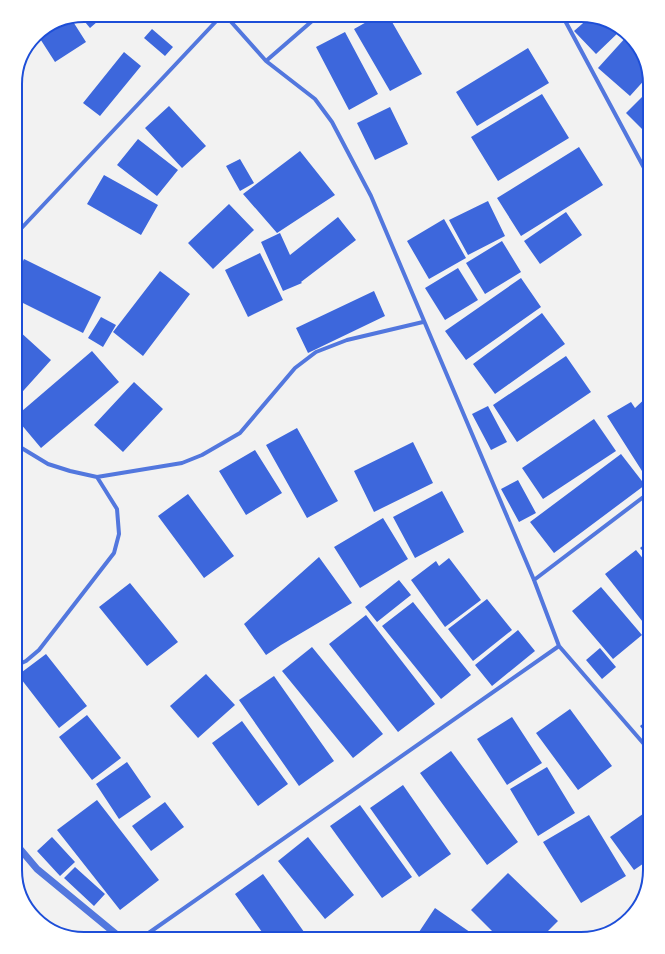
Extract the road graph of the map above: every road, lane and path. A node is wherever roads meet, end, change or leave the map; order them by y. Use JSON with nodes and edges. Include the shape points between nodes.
{"nodes":[{"id":1,"x":217,"y":22,"type":"edge"},
{"id":2,"x":230,"y":22,"type":"edge"},
{"id":3,"x":311,"y":22,"type":"edge"},
{"id":4,"x":566,"y":22,"type":"edge"},
{"id":5,"x":266,"y":61,"type":"junction"},
{"id":6,"x":643,"y":166,"type":"edge"},
{"id":7,"x":22,"y":228,"type":"edge"},
{"id":8,"x":423,"y":322,"type":"junction"},
{"id":9,"x":22,"y":448,"type":"edge"},
{"id":10,"x":97,"y":477,"type":"junction"},
{"id":11,"x":643,"y":497,"type":"edge"},
{"id":12,"x":534,"y":580,"type":"junction"},
{"id":13,"x":559,"y":646,"type":"junction"},
{"id":14,"x":22,"y":663,"type":"edge"},
{"id":15,"x":643,"y":743,"type":"edge"},
{"id":16,"x":22,"y":851,"type":"edge"},
{"id":17,"x":114,"y":932,"type":"edge"},
{"id":18,"x":150,"y":932,"type":"edge"}],
"edges":[{"from":1,"to":7,"type":"street"},
{"from":2,"to":5,"type":"street"},
{"from":3,"to":5,"type":"street"},
{"from":4,"to":6,"type":"street"},
{"from":5,"to":8,"type":"street","via":[[315,99],[332,122],[370,196]]},
{"from":8,"to":10,"type":"street","via":[[347,340],[316,352],[295,368],[240,433],[202,454],[182,463]]},
{"from":8,"to":12,"type":"street"},
{"from":9,"to":10,"type":"street","via":[[48,464]]},
{"from":10,"to":14,"type":"street","via":[[117,508],[120,534],[114,553],[39,650]]},
{"from":11,"to":12,"type":"street"},
{"from":12,"to":13,"type":"street"},
{"from":13,"to":15,"type":"street"},
{"from":13,"to":18,"type":"street"},
{"from":16,"to":17,"type":"street","via":[[37,869]]}]}
